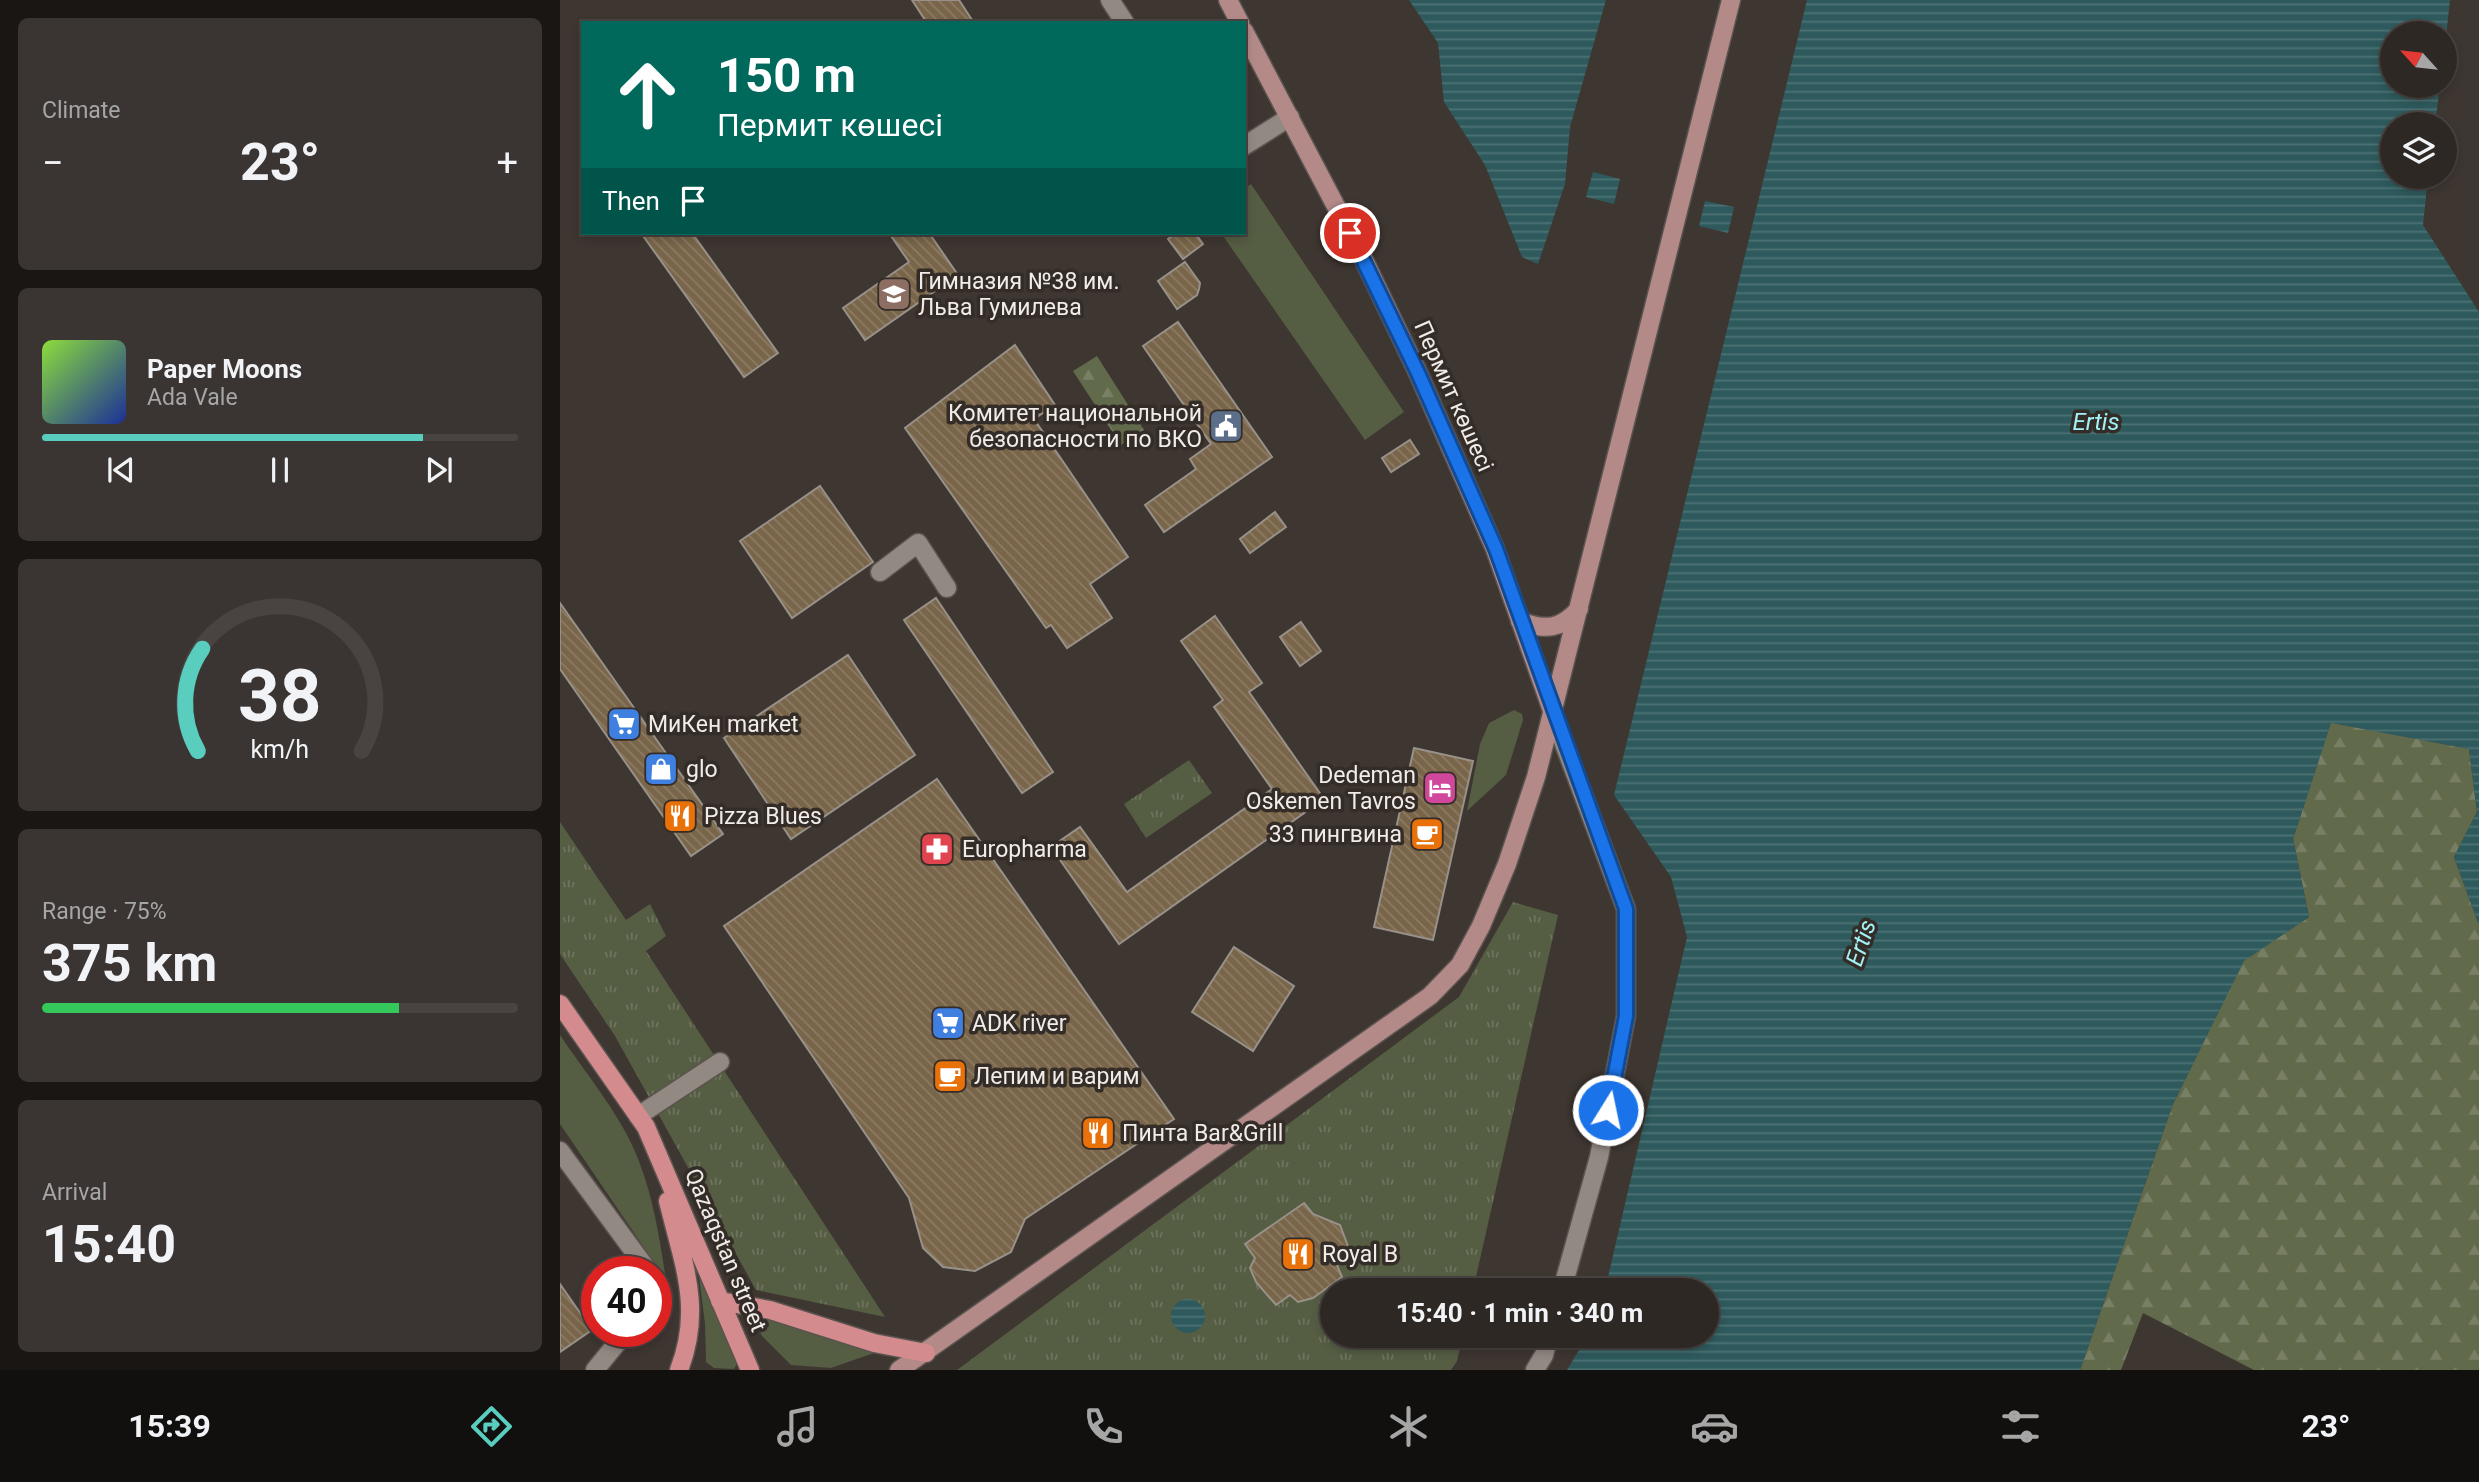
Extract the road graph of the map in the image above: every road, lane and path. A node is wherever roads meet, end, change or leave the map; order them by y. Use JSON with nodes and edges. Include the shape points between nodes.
{"nodes":[{"id":1,"x":1110,"y":0,"type":"edge"},
{"id":2,"x":1228,"y":0,"type":"edge"},
{"id":3,"x":1731,"y":0,"type":"edge"},
{"id":4,"x":1124,"y":21,"type":"edge"},
{"id":5,"x":1239,"y":21,"type":"edge"},
{"id":6,"x":1246,"y":35,"type":"edge"},
{"id":7,"x":1290,"y":117,"type":"junction"},
{"id":8,"x":1246,"y":145,"type":"edge"},
{"id":9,"x":880,"y":572,"type":"dead end"},
{"id":10,"x":947,"y":588,"type":"dead end"},
{"id":11,"x":1581,"y":606,"type":"junction"},
{"id":12,"x":1520,"y":621,"type":"junction"},
{"id":13,"x":1554,"y":717,"type":"junction"},
{"id":14,"x":560,"y":1004,"type":"edge"},
{"id":15,"x":720,"y":1062,"type":"dead end"},
{"id":16,"x":638,"y":1116,"type":"junction"},
{"id":17,"x":656,"y":1150,"type":"junction"},
{"id":18,"x":560,"y":1151,"type":"edge"},
{"id":19,"x":637,"y":1256,"type":"edge"},
{"id":20,"x":1565,"y":1278,"type":"edge"},
{"id":21,"x":720,"y":1301,"type":"junction"},
{"id":22,"x":614,"y":1347,"type":"edge"},
{"id":23,"x":1546,"y":1348,"type":"edge"},
{"id":24,"x":926,"y":1353,"type":"junction"},
{"id":25,"x":596,"y":1370,"type":"edge"},
{"id":26,"x":679,"y":1370,"type":"edge"},
{"id":27,"x":750,"y":1370,"type":"edge"},
{"id":28,"x":899,"y":1370,"type":"edge"},
{"id":29,"x":1535,"y":1370,"type":"edge"}],
"edges":[{"from":1,"to":4,"type":"street"},
{"from":2,"to":5,"type":"main road"},
{"from":3,"to":11,"type":"main road"},
{"from":6,"to":7,"type":"main road","name":"Пермит көшесі"},
{"from":7,"to":8,"type":"street"},
{"from":7,"to":12,"type":"main road","name":"Пермит көшесі","via":[[1418,373],[1496,549]]},
{"from":9,"to":10,"type":"street","via":[[918,543]]},
{"from":11,"to":12,"type":"main road","via":[[1564,625],[1543,629]]},
{"from":11,"to":13,"type":"main road"},
{"from":12,"to":13,"type":"main road","name":"Пермит көшесі"},
{"from":13,"to":20,"type":"street","via":[[1626,909],[1626,1016],[1599,1157]]},
{"from":13,"to":24,"type":"main road","via":[[1507,864],[1481,926],[1460,965],[1430,996]]},
{"from":14,"to":16,"type":"main road","name":"Qazaqstan street"},
{"from":15,"to":16,"type":"street"},
{"from":16,"to":17,"type":"main road","name":"Qazaqstan street"},
{"from":17,"to":21,"type":"main road","name":"Qazaqstan street"},
{"from":17,"to":26,"type":"main road","name":"Qazaqstan street","via":[[683,1254],[692,1312],[690,1342]]},
{"from":18,"to":19,"type":"street"},
{"from":21,"to":24,"type":"main road","via":[[770,1310],[874,1343]]},
{"from":21,"to":27,"type":"main road","name":"Qazaqstan street"},
{"from":22,"to":25,"type":"street"},
{"from":23,"to":29,"type":"street"},
{"from":24,"to":28,"type":"main road"}]}
